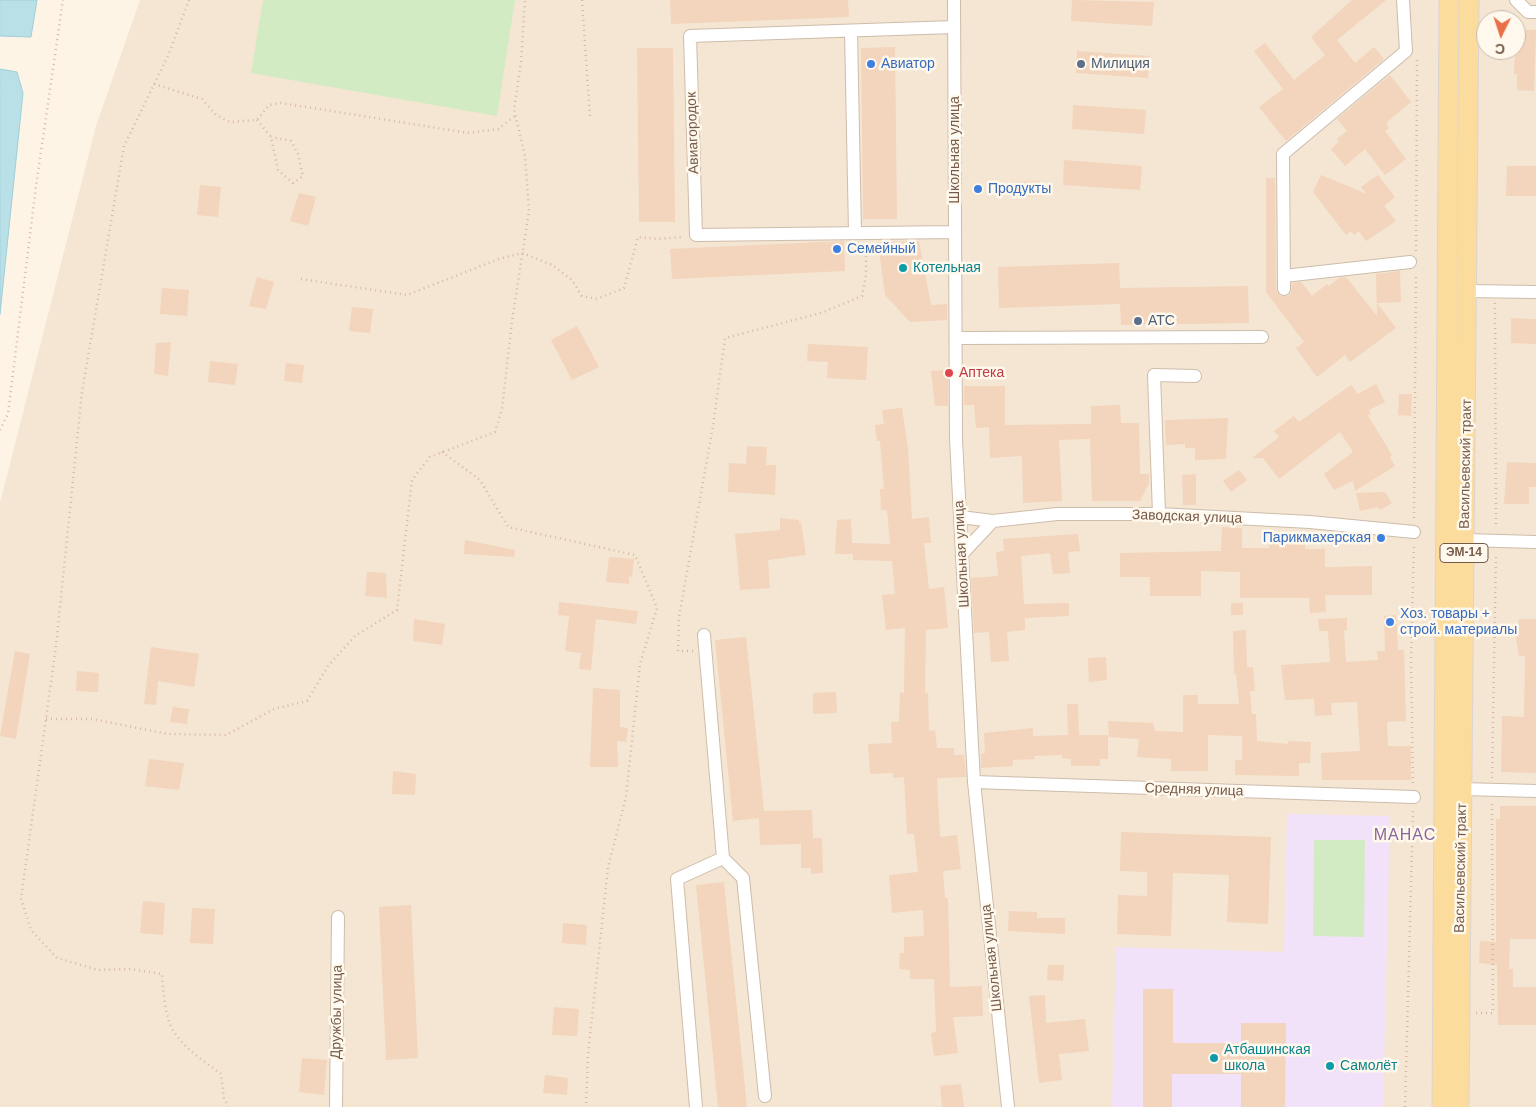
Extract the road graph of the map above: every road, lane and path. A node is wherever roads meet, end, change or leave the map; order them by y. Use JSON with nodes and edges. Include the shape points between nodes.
{"nodes":[{"id":1,"x":63,"y":0,"type":"edge"},
{"id":2,"x":189,"y":0,"type":"edge"},
{"id":3,"x":525,"y":0,"type":"edge"},
{"id":4,"x":582,"y":0,"type":"edge"},
{"id":5,"x":954,"y":0,"type":"edge"},
{"id":6,"x":1403,"y":0,"type":"edge"},
{"id":7,"x":1449,"y":0,"type":"edge"},
{"id":8,"x":1469,"y":0,"type":"edge"},
{"id":9,"x":1516,"y":0,"type":"edge"},
{"id":10,"x":1536,"y":12,"type":"edge"},
{"id":11,"x":954,"y":27,"type":"junction"},
{"id":12,"x":851,"y":30,"type":"junction"},
{"id":13,"x":1417,"y":49,"type":"dead end"},
{"id":14,"x":154,"y":84,"type":"junction"},
{"id":15,"x":515,"y":116,"type":"junction"},
{"id":16,"x":590,"y":117,"type":"dead end"},
{"id":17,"x":257,"y":120,"type":"junction"},
{"id":18,"x":271,"y":137,"type":"junction"},
{"id":19,"x":955,"y":232,"type":"junction"},
{"id":20,"x":860,"y":233,"type":"junction"},
{"id":21,"x":696,"y":235,"type":"junction"},
{"id":22,"x":522,"y":253,"type":"junction"},
{"id":23,"x":1414,"y":262,"type":"junction"},
{"id":24,"x":1284,"y":276,"type":"junction"},
{"id":25,"x":301,"y":279,"type":"dead end"},
{"id":26,"x":1284,"y":289,"type":"dead end"},
{"id":27,"x":1495,"y":291,"type":"junction"},
{"id":28,"x":1468,"y":292,"type":"junction"},
{"id":29,"x":1536,"y":292,"type":"edge"},
{"id":30,"x":1262,"y":337,"type":"dead end"},
{"id":31,"x":956,"y":338,"type":"junction"},
{"id":32,"x":1195,"y":376,"type":"dead end"},
{"id":33,"x":0,"y":430,"type":"edge"},
{"id":34,"x":442,"y":452,"type":"junction"},
{"id":35,"x":1159,"y":514,"type":"junction"},
{"id":36,"x":960,"y":517,"type":"junction"},
{"id":37,"x":993,"y":520,"type":"junction"},
{"id":38,"x":1414,"y":532,"type":"junction"},
{"id":39,"x":1464,"y":540,"type":"junction"},
{"id":40,"x":1496,"y":541,"type":"junction"},
{"id":41,"x":1536,"y":542,"type":"edge"},
{"id":42,"x":962,"y":554,"type":"junction"},
{"id":43,"x":704,"y":635,"type":"dead end"},
{"id":44,"x":706,"y":650,"type":"junction"},
{"id":45,"x":46,"y":719,"type":"junction"},
{"id":46,"x":974,"y":782,"type":"junction"},
{"id":47,"x":1462,"y":789,"type":"junction"},
{"id":48,"x":1492,"y":790,"type":"junction"},
{"id":49,"x":1536,"y":791,"type":"edge"},
{"id":50,"x":1414,"y":797,"type":"junction"},
{"id":51,"x":723,"y":858,"type":"junction"},
{"id":52,"x":338,"y":917,"type":"dead end"},
{"id":53,"x":1460,"y":1012,"type":"junction"},
{"id":54,"x":765,"y":1096,"type":"dead end"},
{"id":55,"x":228,"y":1107,"type":"edge"},
{"id":56,"x":336,"y":1107,"type":"edge"},
{"id":57,"x":586,"y":1107,"type":"edge"},
{"id":58,"x":696,"y":1107,"type":"edge"},
{"id":59,"x":1008,"y":1107,"type":"edge"},
{"id":60,"x":1405,"y":1107,"type":"edge"},
{"id":61,"x":1442,"y":1107,"type":"edge"},
{"id":62,"x":1459,"y":1107,"type":"edge"}],
"edges":[{"from":1,"to":33,"type":"path","via":[[8,414]]},
{"from":2,"to":14,"type":"path"},
{"from":3,"to":15,"type":"path"},
{"from":4,"to":16,"type":"path"},
{"from":5,"to":11,"type":"street","name":"Школьная улица"},
{"from":6,"to":24,"type":"street","via":[[1406,51],[1283,154]]},
{"from":7,"to":61,"type":"main road","name":"Васильевский тракт","number":"ЭМ-14"},
{"from":8,"to":28,"type":"main road","name":"Васильевский тракт","number":"ЭМ-14"},
{"from":9,"to":10,"type":"street","via":[[1528,12]]},
{"from":11,"to":12,"type":"street","name":"Авиагородок"},
{"from":11,"to":19,"type":"street","name":"Школьная улица"},
{"from":12,"to":20,"type":"street"},
{"from":12,"to":21,"type":"street","name":"Авиагородок","via":[[690,36]]},
{"from":13,"to":23,"type":"path"},
{"from":14,"to":17,"type":"path","via":[[202,99],[216,115],[230,122]]},
{"from":14,"to":45,"type":"path","via":[[124,146],[82,392]]},
{"from":15,"to":17,"type":"path","via":[[498,129],[469,133],[281,103],[269,104]]},
{"from":15,"to":22,"type":"path","via":[[525,156],[529,211]]},
{"from":17,"to":18,"type":"path"},
{"from":18,"to":18,"type":"path","via":[[278,170],[293,183],[302,176],[298,154],[291,141]]},
{"from":19,"to":20,"type":"street"},
{"from":19,"to":31,"type":"street","name":"Школьная улица"},
{"from":20,"to":21,"type":"street"},
{"from":20,"to":44,"type":"path","via":[[866,274],[862,296],[821,313],[725,338],[680,617],[678,651]]},
{"from":21,"to":22,"type":"path","via":[[658,239],[638,237],[624,288],[597,299],[582,296],[572,280],[552,265]]},
{"from":22,"to":25,"type":"path","via":[[406,295]]},
{"from":22,"to":34,"type":"path","via":[[502,409],[495,432]]},
{"from":23,"to":24,"type":"street"},
{"from":23,"to":38,"type":"path"},
{"from":24,"to":26,"type":"street"},
{"from":27,"to":28,"type":"street"},
{"from":27,"to":29,"type":"street"},
{"from":27,"to":40,"type":"path"},
{"from":28,"to":39,"type":"main road","name":"Васильевский тракт","number":"ЭМ-14"},
{"from":30,"to":31,"type":"street"},
{"from":31,"to":36,"type":"street","name":"Школьная улица"},
{"from":32,"to":35,"type":"street","via":[[1154,375]]},
{"from":34,"to":45,"type":"path","via":[[430,457],[412,480],[397,610],[355,636],[328,666],[307,702],[274,709],[226,735],[168,734],[92,719]]},
{"from":34,"to":57,"type":"path","via":[[480,480],[508,527],[635,555],[656,608],[640,664],[626,797],[608,867],[588,1055]]},
{"from":35,"to":37,"type":"street","name":"Заводская улица","via":[[1057,514]]},
{"from":35,"to":38,"type":"street","name":"Заводская улица","via":[[1310,522]]},
{"from":36,"to":37,"type":"street","name":"Заводская улица"},
{"from":36,"to":42,"type":"street","name":"Школьная улица"},
{"from":37,"to":42,"type":"street"},
{"from":38,"to":50,"type":"path","via":[[1410,660]]},
{"from":39,"to":40,"type":"street"},
{"from":39,"to":47,"type":"main road","name":"Васильевский тракт","number":"ЭМ-14"},
{"from":40,"to":41,"type":"street"},
{"from":40,"to":48,"type":"path"},
{"from":42,"to":46,"type":"street","name":"Школьная улица"},
{"from":43,"to":44,"type":"street"},
{"from":44,"to":51,"type":"street"},
{"from":45,"to":55,"type":"path","via":[[21,898],[31,930],[57,958],[98,970],[130,969],[162,974],[164,998],[173,1031],[197,1057],[221,1074]]},
{"from":46,"to":50,"type":"street","name":"Средняя улица"},
{"from":46,"to":59,"type":"street","name":"Школьная улица"},
{"from":47,"to":48,"type":"street"},
{"from":47,"to":53,"type":"main road","name":"Васильевский тракт","number":"ЭМ-14"},
{"from":48,"to":49,"type":"street"},
{"from":48,"to":53,"type":"path","via":[[1494,1013]]},
{"from":50,"to":60,"type":"path"},
{"from":51,"to":54,"type":"street","via":[[743,878]]},
{"from":51,"to":58,"type":"street","via":[[677,879]]},
{"from":52,"to":56,"type":"street","name":"Дружбы улица"},
{"from":53,"to":62,"type":"main road","name":"Васильевский тракт","number":"ЭМ-14"}]}
